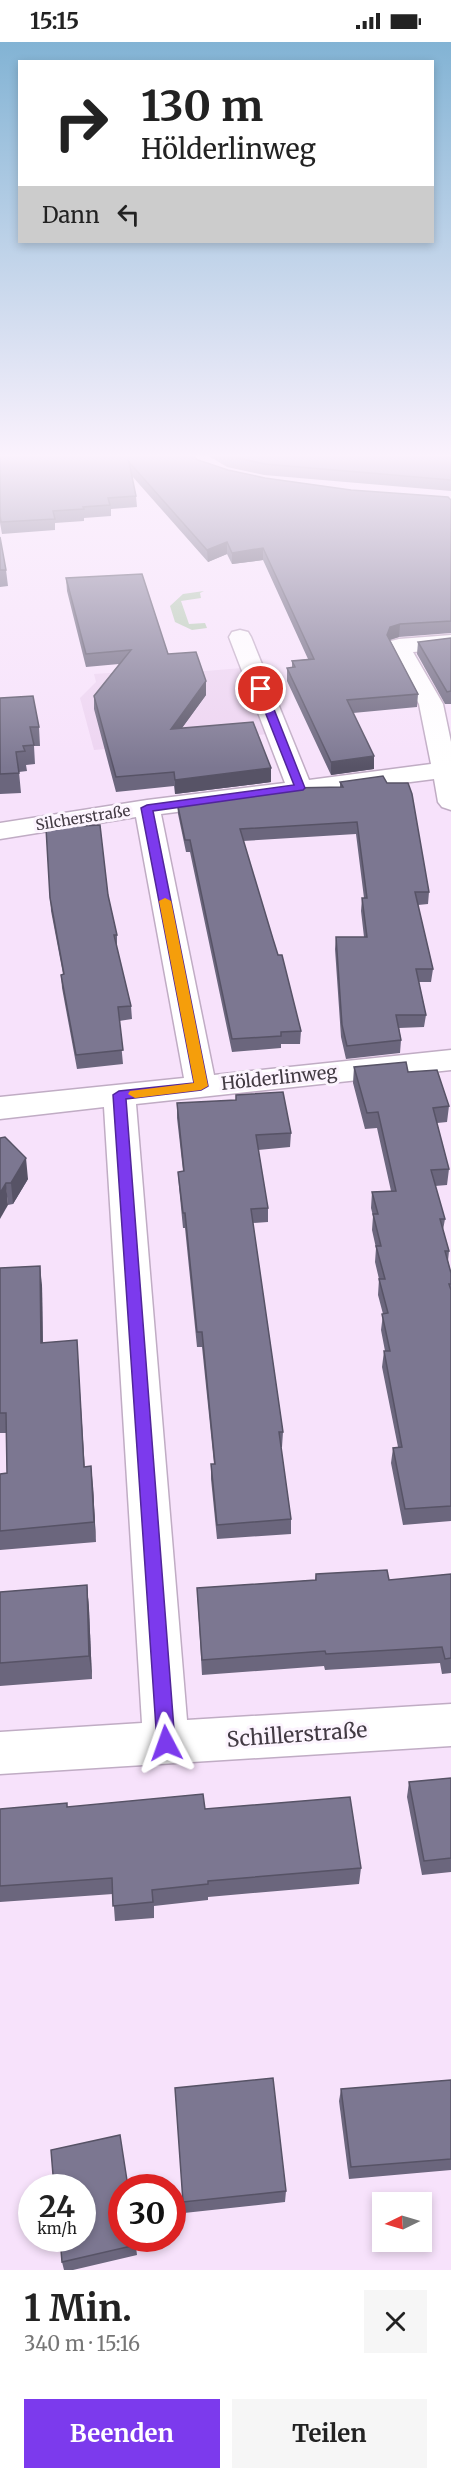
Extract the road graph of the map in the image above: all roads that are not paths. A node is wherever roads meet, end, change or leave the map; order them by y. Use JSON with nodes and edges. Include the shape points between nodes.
{"nodes":[{"id":1,"x":240,"y":637,"type":"dead end"},
{"id":2,"x":451,"y":642,"type":"edge"},
{"id":3,"x":448,"y":770,"type":"edge"},
{"id":4,"x":300,"y":788,"type":"junction"},
{"id":5,"x":451,"y":802,"type":"edge"},
{"id":6,"x":147,"y":808,"type":"junction"},
{"id":7,"x":0,"y":831,"type":"edge"},
{"id":8,"x":451,"y":1060,"type":"edge"},
{"id":9,"x":201,"y":1086,"type":"junction"},
{"id":10,"x":119,"y":1095,"type":"junction"},
{"id":11,"x":0,"y":1108,"type":"edge"},
{"id":12,"x":451,"y":1725,"type":"edge"},
{"id":13,"x":166,"y":1743,"type":"junction"},
{"id":14,"x":0,"y":1753,"type":"edge"}],
"edges":[{"from":1,"to":4,"type":"street"},
{"from":2,"to":3,"type":"street","via":[[399,646],[431,704]]},
{"from":3,"to":4,"type":"street","name":"Silcherstraße"},
{"from":3,"to":5,"type":"street"},
{"from":4,"to":6,"type":"street","name":"Silcherstraße"},
{"from":6,"to":7,"type":"street","name":"Silcherstraße"},
{"from":6,"to":9,"type":"street"},
{"from":8,"to":9,"type":"street","name":"Hölderlinweg"},
{"from":9,"to":10,"type":"street","name":"Hölderlinweg"},
{"from":10,"to":11,"type":"street","name":"Hölderlinweg"},
{"from":10,"to":13,"type":"street"},
{"from":12,"to":13,"type":"street","name":"Schillerstraße"},
{"from":13,"to":14,"type":"street","name":"Schillerstraße"}]}
